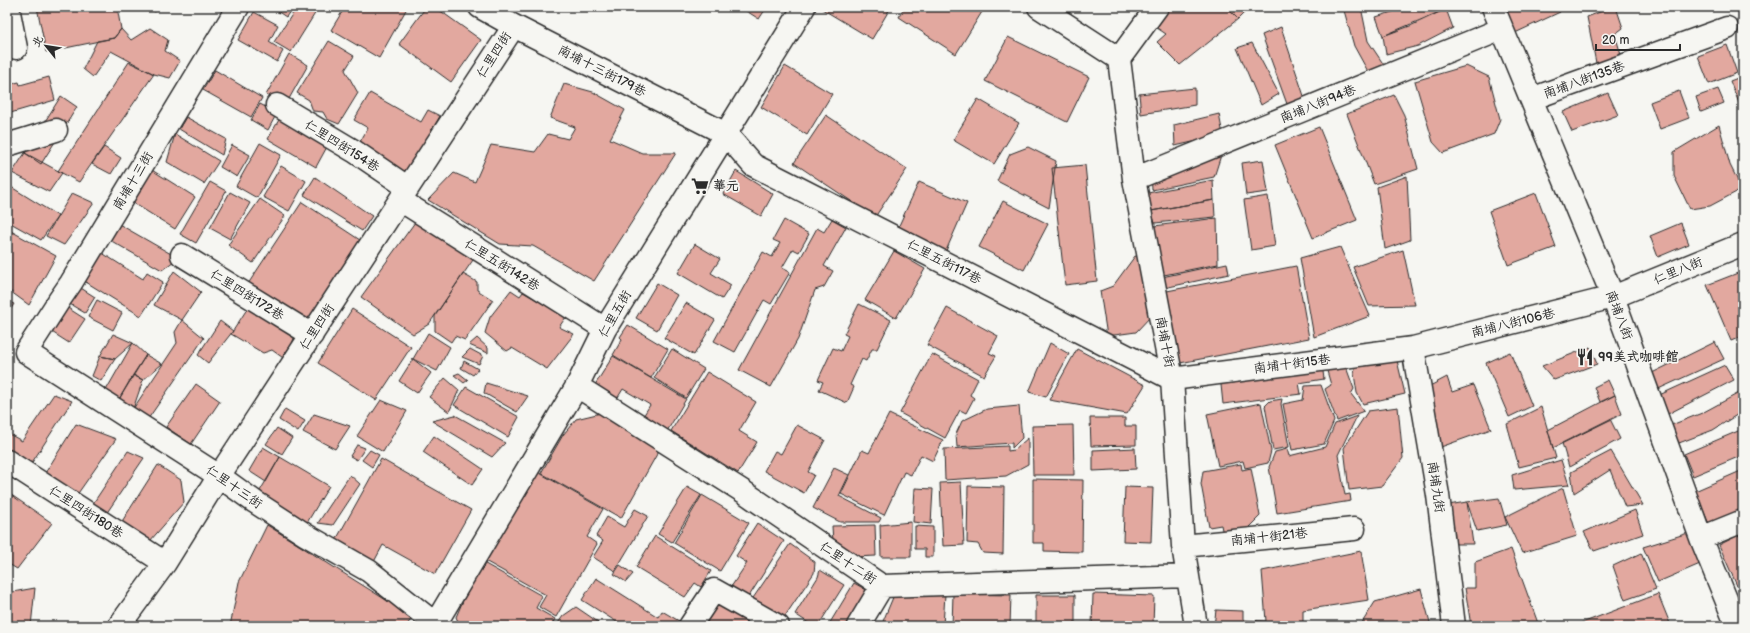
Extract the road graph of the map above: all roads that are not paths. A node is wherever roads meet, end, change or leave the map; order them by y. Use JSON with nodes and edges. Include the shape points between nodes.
{"nodes":[{"id":1,"x":8,"y":7,"type":"edge"},
{"id":2,"x":238,"y":7,"type":"edge"},
{"id":3,"x":480,"y":7,"type":"edge"},
{"id":4,"x":804,"y":7,"type":"edge"},
{"id":5,"x":1039,"y":7,"type":"edge"},
{"id":6,"x":1157,"y":7,"type":"edge"},
{"id":7,"x":1493,"y":7,"type":"edge"},
{"id":8,"x":514,"y":26,"type":"junction"},
{"id":9,"x":1727,"y":28,"type":"dead end"},
{"id":10,"x":1502,"y":29,"type":"junction"},
{"id":11,"x":16,"y":48,"type":"dead end"},
{"id":12,"x":1119,"y":59,"type":"junction"},
{"id":13,"x":1531,"y":99,"type":"junction"},
{"id":14,"x":277,"y":105,"type":"dead end"},
{"id":15,"x":56,"y":130,"type":"dead end"},
{"id":16,"x":726,"y":134,"type":"junction"},
{"id":17,"x":7,"y":145,"type":"edge"},
{"id":18,"x":1134,"y":179,"type":"junction"},
{"id":19,"x":403,"y":194,"type":"junction"},
{"id":20,"x":1743,"y":244,"type":"edge"},
{"id":21,"x":182,"y":255,"type":"dead end"},
{"id":22,"x":1613,"y":297,"type":"junction"},
{"id":23,"x":605,"y":330,"type":"junction"},
{"id":24,"x":312,"y":335,"type":"junction"},
{"id":25,"x":1413,"y":348,"type":"junction"},
{"id":26,"x":26,"y":352,"type":"joint"},
{"id":27,"x":1172,"y":379,"type":"junction"},
{"id":28,"x":577,"y":386,"type":"junction"},
{"id":29,"x":7,"y":460,"type":"edge"},
{"id":30,"x":219,"y":476,"type":"junction"},
{"id":31,"x":1743,"y":521,"type":"edge"},
{"id":32,"x":1354,"y":529,"type":"dead end"},
{"id":33,"x":1701,"y":538,"type":"junction"},
{"id":34,"x":1183,"y":546,"type":"junction"},
{"id":35,"x":164,"y":563,"type":"junction"},
{"id":36,"x":1188,"y":576,"type":"junction"},
{"id":37,"x":882,"y":586,"type":"junction"},
{"id":38,"x":436,"y":625,"type":"edge"},
{"id":39,"x":119,"y":626,"type":"edge"},
{"id":40,"x":690,"y":626,"type":"edge"},
{"id":41,"x":778,"y":626,"type":"edge"},
{"id":42,"x":858,"y":626,"type":"edge"},
{"id":43,"x":1196,"y":626,"type":"edge"},
{"id":44,"x":1454,"y":626,"type":"edge"},
{"id":45,"x":1737,"y":626,"type":"edge"}],
"edges":[{"from":1,"to":11,"type":"street"},
{"from":2,"to":26,"type":"street","name":"南埔十三街","via":[[71,283]]},
{"from":3,"to":8,"type":"street","name":"南埔十三街179巷"},
{"from":4,"to":16,"type":"street","name":"仁里五街"},
{"from":5,"to":12,"type":"street"},
{"from":6,"to":12,"type":"street"},
{"from":7,"to":10,"type":"street","name":"南埔八街"},
{"from":8,"to":16,"type":"street","name":"南埔十三街179巷"},
{"from":8,"to":19,"type":"street","name":"仁里四街"},
{"from":9,"to":13,"type":"street","name":"南埔八街135巷"},
{"from":10,"to":13,"type":"street","name":"南埔八街"},
{"from":10,"to":18,"type":"street","name":"南埔八街94巷"},
{"from":12,"to":18,"type":"street","name":"南埔十街"},
{"from":13,"to":22,"type":"street","name":"南埔八街"},
{"from":14,"to":19,"type":"street","name":"仁里四街154巷","via":[[354,151]]},
{"from":15,"to":17,"type":"street"},
{"from":16,"to":23,"type":"street","name":"仁里五街"},
{"from":16,"to":27,"type":"street","name":"仁里五街117巷","via":[[753,165]]},
{"from":18,"to":27,"type":"street","name":"南埔十街"},
{"from":19,"to":23,"type":"street","name":"仁里五街142巷"},
{"from":19,"to":24,"type":"street","name":"仁里四街"},
{"from":20,"to":22,"type":"street","name":"仁里八街"},
{"from":21,"to":24,"type":"street","name":"仁里四街172巷"},
{"from":22,"to":25,"type":"street","name":"南埔八街106巷"},
{"from":22,"to":33,"type":"street","name":"南埔八街"},
{"from":23,"to":28,"type":"street","name":"仁里五街"},
{"from":24,"to":30,"type":"street","name":"仁里四街"},
{"from":25,"to":27,"type":"street","name":"南埔十街15巷"},
{"from":25,"to":44,"type":"street","name":"南埔九街","via":[[1438,495]]},
{"from":26,"to":30,"type":"street","name":"仁里十三街"},
{"from":27,"to":34,"type":"street","name":"南埔十街"},
{"from":28,"to":37,"type":"street","name":"仁里十二街","via":[[744,492]]},
{"from":28,"to":38,"type":"street","name":"仁里五街"},
{"from":29,"to":35,"type":"street","name":"仁里四街180巷"},
{"from":30,"to":35,"type":"street","name":"仁里四街"},
{"from":30,"to":38,"type":"street","name":"仁里十三街","via":[[306,535],[369,571]]},
{"from":31,"to":33,"type":"street"},
{"from":32,"to":34,"type":"street","name":"南埔十街21巷"},
{"from":33,"to":45,"type":"street","name":"南埔八街"},
{"from":34,"to":36,"type":"street","name":"南埔十街"},
{"from":35,"to":39,"type":"street","name":"仁里四街"},
{"from":36,"to":37,"type":"street","name":"仁里十二街"},
{"from":36,"to":43,"type":"street","name":"南埔十街"},
{"from":37,"to":42,"type":"street"},
{"from":40,"to":41,"type":"street","via":[[714,590]]}]}
